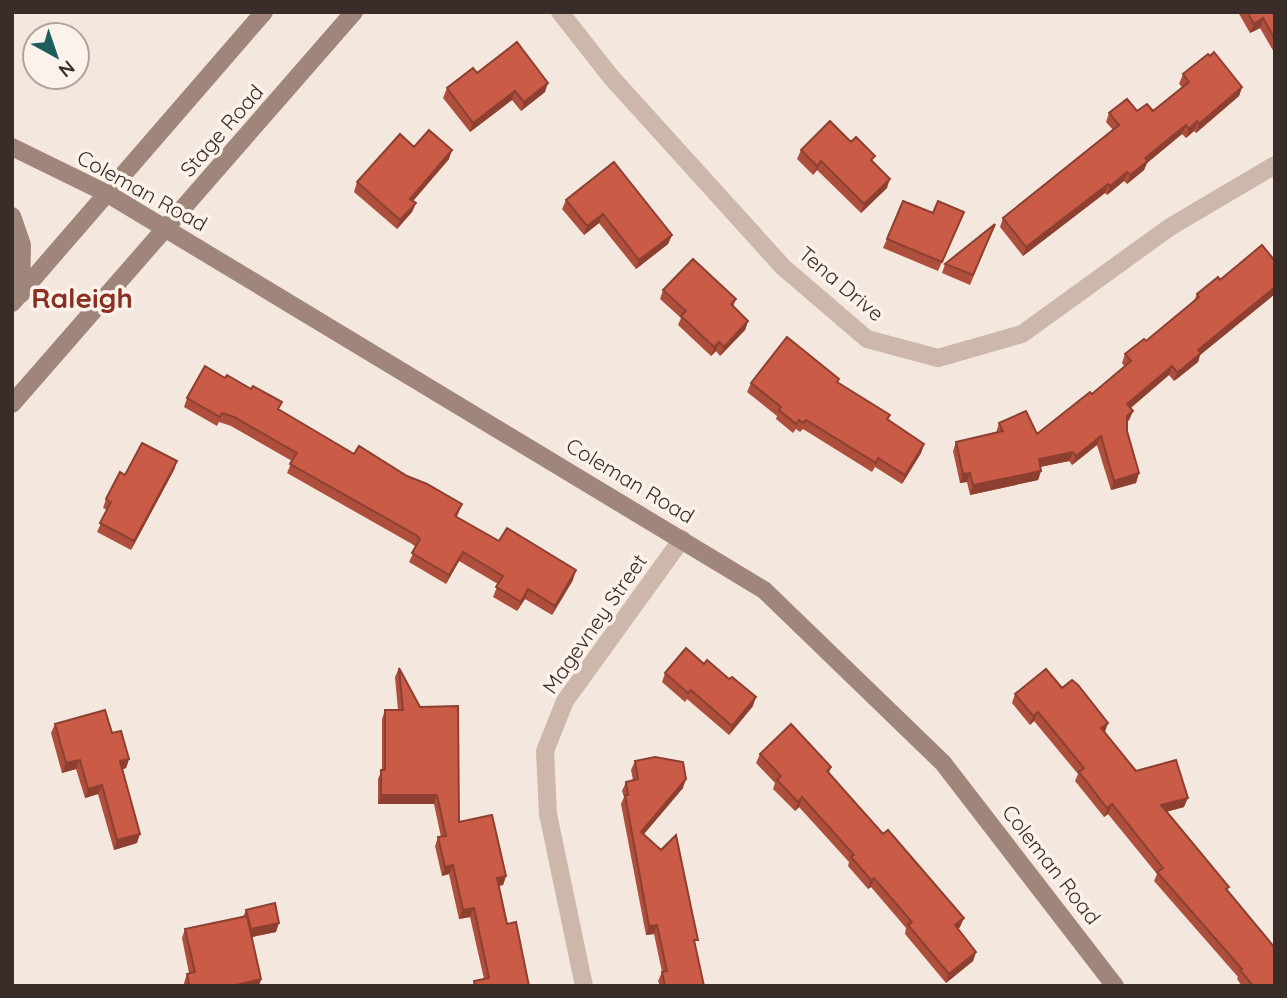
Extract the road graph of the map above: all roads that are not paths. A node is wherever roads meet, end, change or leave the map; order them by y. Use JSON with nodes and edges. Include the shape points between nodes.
{"nodes":[{"id":1,"x":264,"y":12,"type":"edge"},
{"id":2,"x":354,"y":12,"type":"edge"},
{"id":3,"x":560,"y":12,"type":"edge"},
{"id":4,"x":12,"y":147,"type":"edge"},
{"id":5,"x":1275,"y":165,"type":"edge"},
{"id":6,"x":108,"y":194,"type":"junction"},
{"id":7,"x":12,"y":216,"type":"edge"},
{"id":8,"x":167,"y":229,"type":"junction"},
{"id":9,"x":16,"y":298,"type":"edge"},
{"id":10,"x":12,"y":404,"type":"edge"},
{"id":11,"x":682,"y":539,"type":"junction"},
{"id":12,"x":584,"y":986,"type":"edge"},
{"id":13,"x":1115,"y":986,"type":"edge"}],
"edges":[{"from":1,"to":6,"type":"main road"},
{"from":2,"to":8,"type":"main road","name":"Stage Road"},
{"from":3,"to":5,"type":"street","name":"Tena Drive","via":[[611,77],[783,267],[867,339],[938,358],[1022,334],[1170,227]]},
{"from":4,"to":6,"type":"main road","name":"Coleman Road"},
{"from":6,"to":8,"type":"main road","name":"Coleman Road"},
{"from":6,"to":9,"type":"main road"},
{"from":7,"to":9,"type":"main road","via":[[22,245]]},
{"from":8,"to":10,"type":"main road","name":"Stage Road"},
{"from":8,"to":11,"type":"main road","name":"Coleman Road"},
{"from":11,"to":12,"type":"street","name":"Magevney Street","via":[[565,701],[545,751],[548,814]]},
{"from":11,"to":13,"type":"main road","name":"Coleman Road","via":[[764,590],[943,763]]}]}
